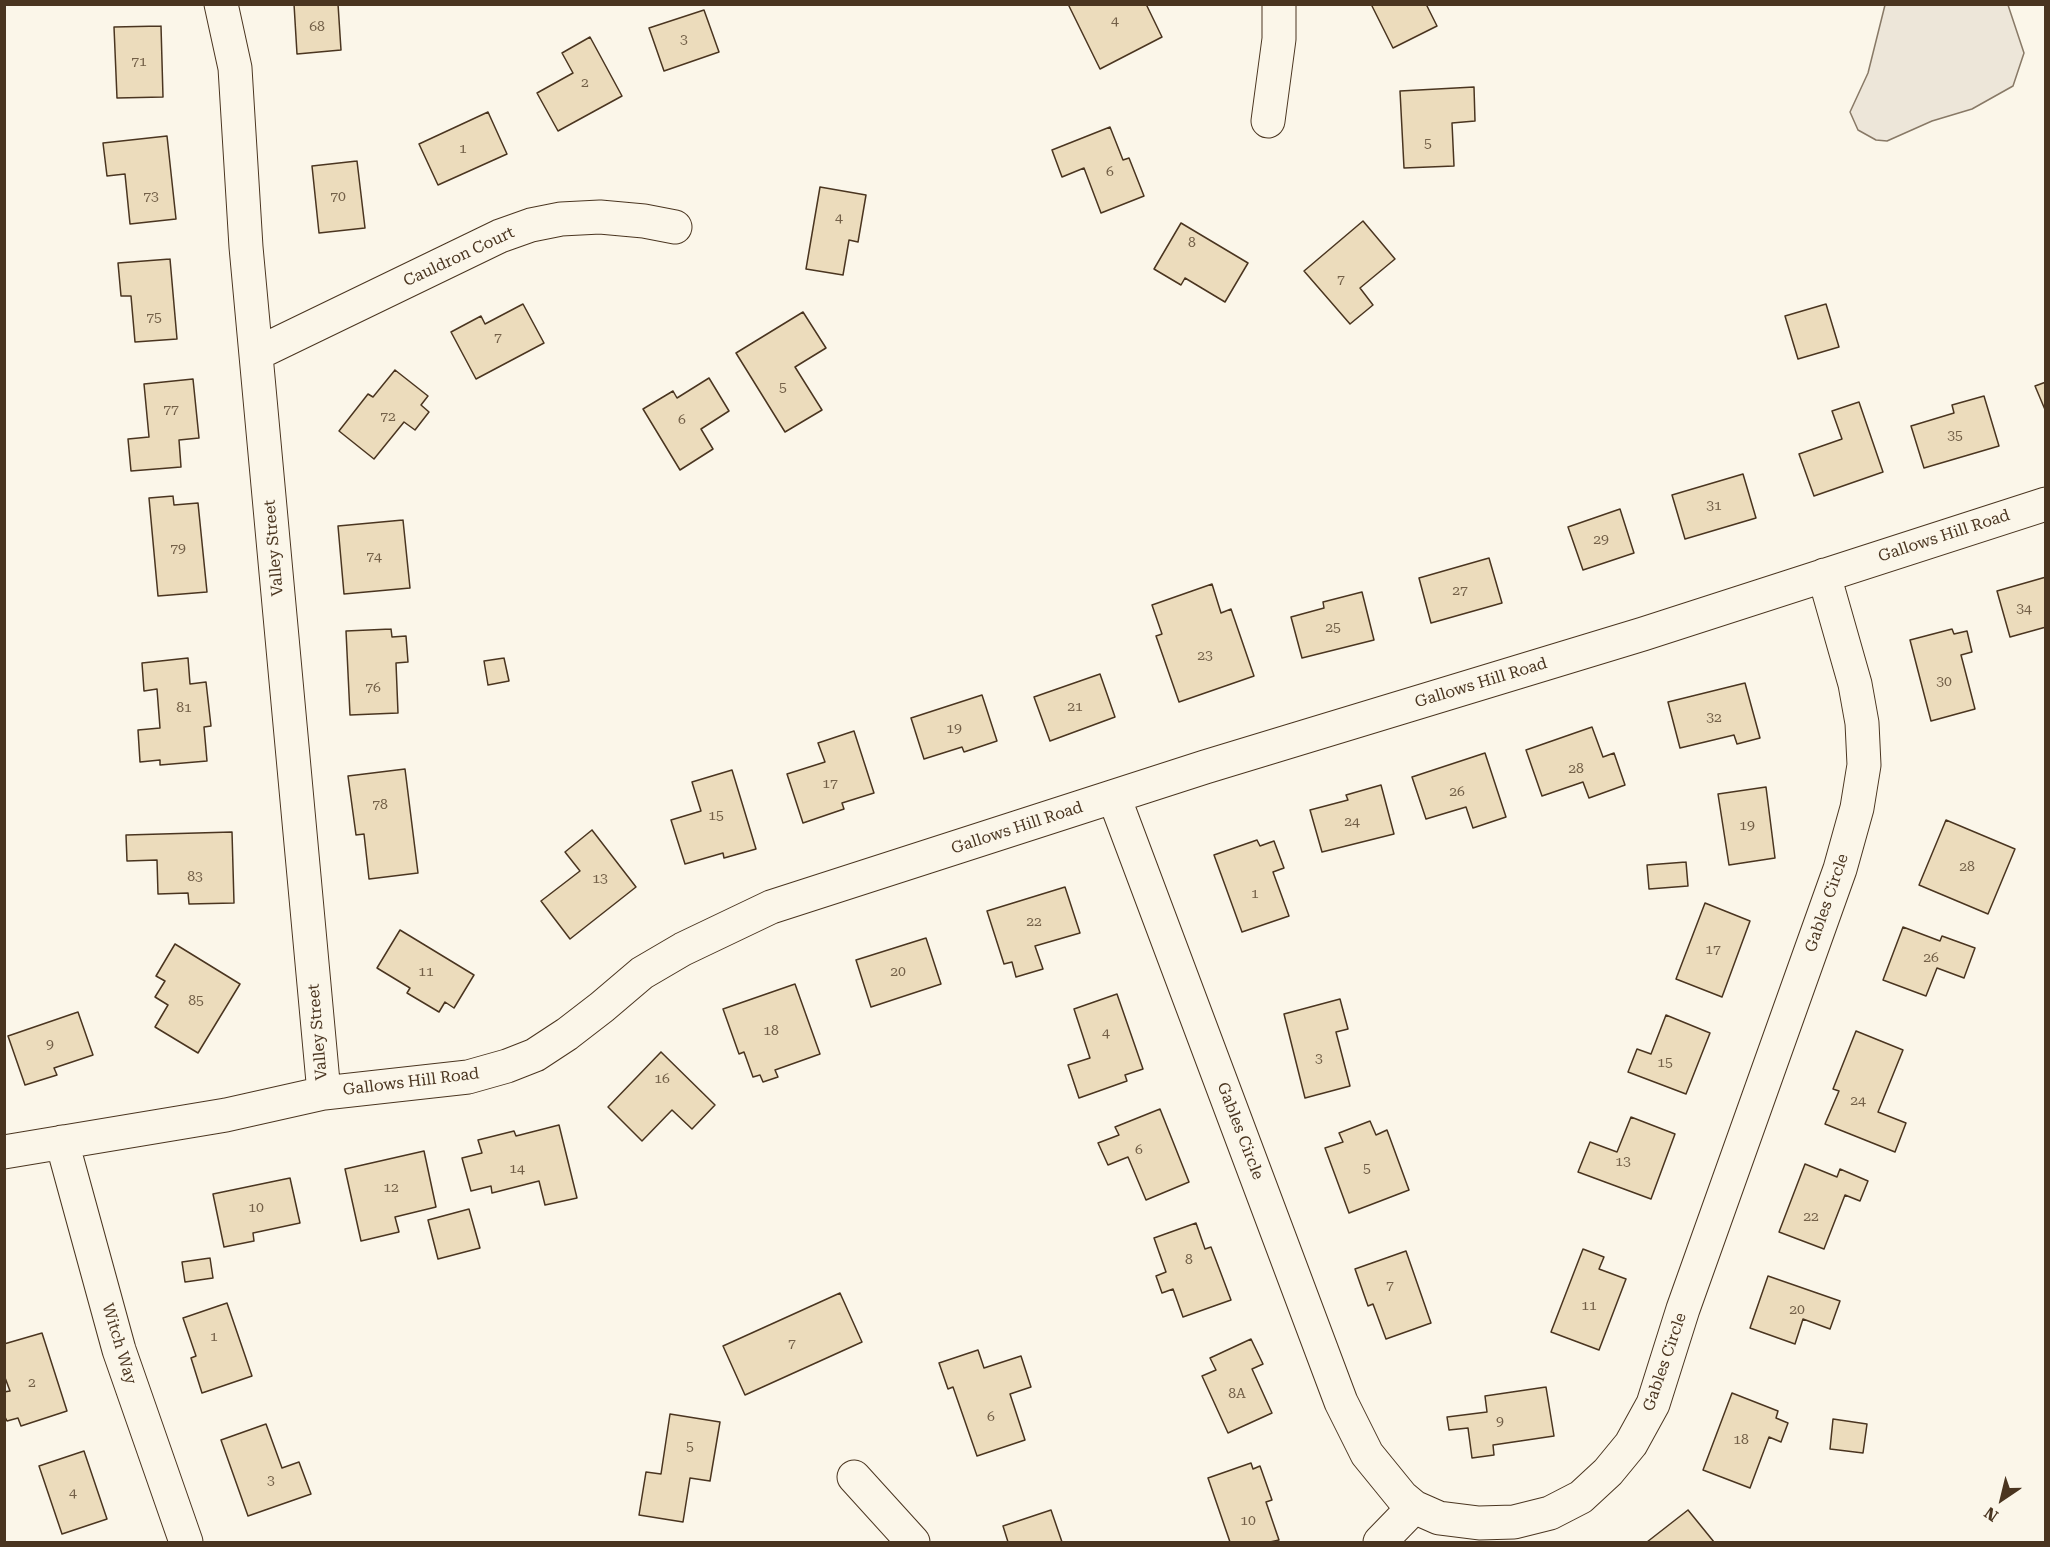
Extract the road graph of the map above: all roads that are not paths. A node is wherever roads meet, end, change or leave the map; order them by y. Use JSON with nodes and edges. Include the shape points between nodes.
{"nodes":[{"id":1,"x":221,"y":4,"type":"edge"},
{"id":2,"x":1279,"y":4,"type":"edge"},
{"id":3,"x":1268,"y":121,"type":"dead end"},
{"id":4,"x":675,"y":227,"type":"dead end"},
{"id":5,"x":256,"y":354,"type":"junction"},
{"id":6,"x":2046,"y":504,"type":"edge"},
{"id":7,"x":1824,"y":575,"type":"junction"},
{"id":8,"x":1114,"y":797,"type":"junction"},
{"id":9,"x":324,"y":1093,"type":"junction"},
{"id":10,"x":62,"y":1142,"type":"junction"},
{"id":11,"x":4,"y":1152,"type":"edge"},
{"id":12,"x":854,"y":1477,"type":"dead end"},
{"id":13,"x":1414,"y":1507,"type":"junction"},
{"id":14,"x":186,"y":1542,"type":"edge"},
{"id":15,"x":913,"y":1542,"type":"edge"},
{"id":16,"x":1380,"y":1542,"type":"edge"}],
"edges":[{"from":1,"to":5,"type":"street","name":"Valley Street","via":[[235,68]]},
{"from":2,"to":3,"type":"street","via":[[1279,39]]},
{"from":4,"to":5,"type":"street","name":"Cauldron Court","via":[[600,217],[531,225],[500,236]]},
{"from":5,"to":9,"type":"street","name":"Valley Street"},
{"from":6,"to":7,"type":"street","name":"Gallows Hill Road"},
{"from":7,"to":8,"type":"street","name":"Gallows Hill Road"},
{"from":7,"to":13,"type":"street","name":"Gables Circle","via":[[1862,723],[1864,765],[1857,808],[1840,869],[1653,1404],[1614,1466],[1581,1497],[1550,1513],[1514,1522],[1479,1524],[1439,1518]]},
{"from":8,"to":9,"type":"street","name":"Gallows Hill Road","via":[[771,907],[642,973],[567,1034],[535,1055],[507,1066],[468,1077]]},
{"from":8,"to":13,"type":"street","name":"Gables Circle","via":[[1341,1402],[1367,1454]]},
{"from":9,"to":10,"type":"street","name":"Gallows Hill Road"},
{"from":10,"to":11,"type":"street","name":"Gallows Hill Road"},
{"from":10,"to":14,"type":"street","name":"Witch Way","via":[[119,1350]]},
{"from":12,"to":15,"type":"street"},
{"from":13,"to":16,"type":"street"}]}
